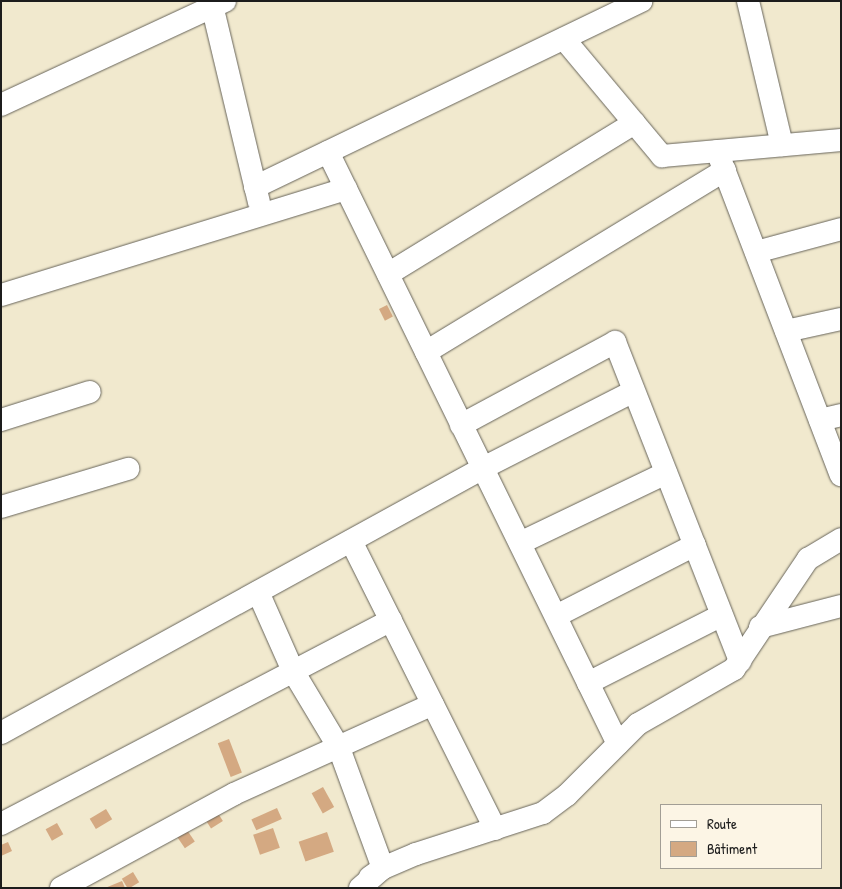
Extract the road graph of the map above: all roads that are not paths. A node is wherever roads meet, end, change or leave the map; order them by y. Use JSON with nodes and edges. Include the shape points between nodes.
{"nodes":[{"id":1,"x":642,"y":1,"type":"edge"},
{"id":2,"x":748,"y":1,"type":"edge"},
{"id":3,"x":216,"y":3,"type":"edge"},
{"id":4,"x":564,"y":39,"type":"junction"},
{"id":5,"x":1,"y":105,"type":"edge"},
{"id":6,"x":634,"y":123,"type":"junction"},
{"id":7,"x":841,"y":140,"type":"edge"},
{"id":8,"x":782,"y":145,"type":"junction"},
{"id":9,"x":328,"y":152,"type":"junction"},
{"id":10,"x":721,"y":161,"type":"junction"},
{"id":11,"x":255,"y":187,"type":"junction"},
{"id":12,"x":346,"y":189,"type":"junction"},
{"id":13,"x":262,"y":215,"type":"junction"},
{"id":14,"x":841,"y":229,"type":"edge"},
{"id":15,"x":756,"y":252,"type":"junction"},
{"id":16,"x":388,"y":274,"type":"junction"},
{"id":17,"x":1,"y":295,"type":"edge"},
{"id":18,"x":841,"y":319,"type":"edge"},
{"id":19,"x":786,"y":332,"type":"junction"},
{"id":20,"x":426,"y":352,"type":"junction"},
{"id":21,"x":634,"y":391,"type":"junction"},
{"id":22,"x":90,"y":392,"type":"dead end"},
{"id":23,"x":830,"y":417,"type":"edge"},
{"id":24,"x":1,"y":420,"type":"edge"},
{"id":25,"x":462,"y":425,"type":"junction"},
{"id":26,"x":483,"y":468,"type":"junction"},
{"id":27,"x":128,"y":469,"type":"dead end"},
{"id":28,"x":666,"y":473,"type":"junction"},
{"id":29,"x":841,"y":475,"type":"edge"},
{"id":30,"x":1,"y":507,"type":"edge"},
{"id":31,"x":841,"y":539,"type":"edge"},
{"id":32,"x":351,"y":540,"type":"junction"},
{"id":33,"x":520,"y":543,"type":"junction"},
{"id":34,"x":695,"y":545,"type":"junction"},
{"id":35,"x":258,"y":592,"type":"junction"},
{"id":36,"x":841,"y":606,"type":"edge"},
{"id":37,"x":722,"y":615,"type":"junction"},
{"id":38,"x":556,"y":616,"type":"junction"},
{"id":39,"x":391,"y":620,"type":"junction"},
{"id":40,"x":760,"y":627,"type":"junction"},
{"id":41,"x":740,"y":661,"type":"junction"},
{"id":42,"x":293,"y":672,"type":"junction"},
{"id":43,"x":588,"y":683,"type":"junction"},
{"id":44,"x":433,"y":704,"type":"junction"},
{"id":45,"x":1,"y":734,"type":"edge"},
{"id":46,"x":618,"y":744,"type":"junction"},
{"id":47,"x":339,"y":748,"type":"junction"},
{"id":48,"x":1,"y":824,"type":"edge"},
{"id":49,"x":495,"y":829,"type":"junction"},
{"id":50,"x":383,"y":868,"type":"junction"},
{"id":51,"x":61,"y":888,"type":"edge"},
{"id":52,"x":352,"y":888,"type":"edge"},
{"id":53,"x":360,"y":888,"type":"edge"}],
"edges":[{"from":1,"to":4,"type":"street"},
{"from":2,"to":8,"type":"street"},
{"from":3,"to":5,"type":"street"},
{"from":3,"to":11,"type":"street"},
{"from":4,"to":6,"type":"street"},
{"from":4,"to":9,"type":"street"},
{"from":6,"to":10,"type":"street","via":[[662,156]]},
{"from":6,"to":16,"type":"street"},
{"from":7,"to":8,"type":"street"},
{"from":8,"to":10,"type":"street"},
{"from":9,"to":11,"type":"street"},
{"from":9,"to":12,"type":"street"},
{"from":10,"to":15,"type":"street"},
{"from":10,"to":20,"type":"street"},
{"from":11,"to":13,"type":"street"},
{"from":12,"to":13,"type":"street"},
{"from":12,"to":16,"type":"street"},
{"from":13,"to":17,"type":"street"},
{"from":14,"to":15,"type":"street"},
{"from":15,"to":19,"type":"street"},
{"from":16,"to":20,"type":"street"},
{"from":18,"to":19,"type":"street"},
{"from":19,"to":23,"type":"street"},
{"from":20,"to":25,"type":"street"},
{"from":21,"to":25,"type":"street","via":[[615,342]]},
{"from":21,"to":26,"type":"street"},
{"from":21,"to":28,"type":"street"},
{"from":22,"to":24,"type":"street"},
{"from":23,"to":29,"type":"street"},
{"from":25,"to":26,"type":"street"},
{"from":26,"to":32,"type":"street"},
{"from":26,"to":33,"type":"street"},
{"from":27,"to":30,"type":"street"},
{"from":28,"to":33,"type":"street"},
{"from":28,"to":34,"type":"street"},
{"from":31,"to":40,"type":"street","via":[[808,559]]},
{"from":32,"to":35,"type":"street"},
{"from":32,"to":39,"type":"street"},
{"from":33,"to":38,"type":"street"},
{"from":34,"to":37,"type":"street"},
{"from":34,"to":38,"type":"street"},
{"from":35,"to":42,"type":"street"},
{"from":35,"to":45,"type":"street"},
{"from":36,"to":40,"type":"street"},
{"from":37,"to":41,"type":"street"},
{"from":37,"to":43,"type":"street"},
{"from":38,"to":43,"type":"street"},
{"from":39,"to":42,"type":"street"},
{"from":39,"to":44,"type":"street"},
{"from":40,"to":41,"type":"street"},
{"from":41,"to":46,"type":"street","via":[[734,669],[638,724]]},
{"from":42,"to":47,"type":"street"},
{"from":42,"to":48,"type":"street"},
{"from":43,"to":46,"type":"street"},
{"from":44,"to":47,"type":"street"},
{"from":44,"to":49,"type":"street"},
{"from":46,"to":49,"type":"street","via":[[567,795],[543,813]]},
{"from":47,"to":50,"type":"street"},
{"from":47,"to":51,"type":"street","via":[[234,794]]},
{"from":49,"to":50,"type":"street"},
{"from":50,"to":52,"type":"street"},
{"from":50,"to":53,"type":"street"}]}
